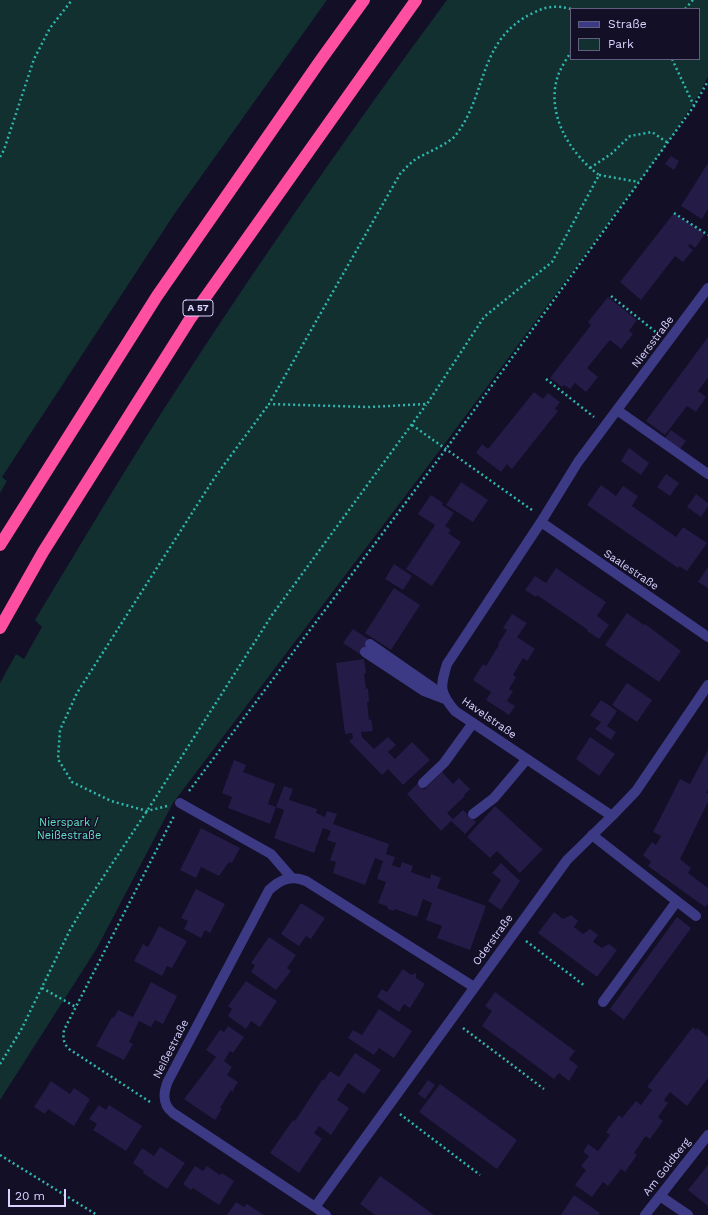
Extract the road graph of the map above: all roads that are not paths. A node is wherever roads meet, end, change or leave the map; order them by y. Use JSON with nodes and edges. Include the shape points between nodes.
{"nodes":[{"id":1,"x":364,"y":0,"type":"edge"},
{"id":2,"x":416,"y":0,"type":"edge"},
{"id":3,"x":708,"y":288,"type":"edge"},
{"id":4,"x":617,"y":410,"type":"junction"},
{"id":5,"x":708,"y":474,"type":"edge"},
{"id":6,"x":541,"y":522,"type":"junction"},
{"id":7,"x":0,"y":545,"type":"edge"},
{"id":8,"x":0,"y":628,"type":"edge"},
{"id":9,"x":708,"y":637,"type":"edge"},
{"id":10,"x":368,"y":648,"type":"dead end"},
{"id":11,"x":708,"y":685,"type":"edge"},
{"id":12,"x":444,"y":697,"type":"junction"},
{"id":13,"x":473,"y":723,"type":"junction"},
{"id":14,"x":527,"y":759,"type":"junction"},
{"id":15,"x":423,"y":783,"type":"dead end"},
{"id":16,"x":180,"y":803,"type":"road end"},
{"id":17,"x":473,"y":814,"type":"dead end"},
{"id":18,"x":612,"y":816,"type":"junction"},
{"id":19,"x":592,"y":835,"type":"junction"},
{"id":20,"x":291,"y":877,"type":"junction"},
{"id":21,"x":677,"y":901,"type":"junction"},
{"id":22,"x":696,"y":916,"type":"dead end"},
{"id":23,"x":474,"y":987,"type":"junction"},
{"id":24,"x":603,"y":1002,"type":"dead end"},
{"id":25,"x":708,"y":1135,"type":"edge"},
{"id":26,"x":660,"y":1196,"type":"junction"},
{"id":27,"x":316,"y":1208,"type":"junction"},
{"id":28,"x":326,"y":1215,"type":"edge"},
{"id":29,"x":646,"y":1215,"type":"edge"},
{"id":30,"x":688,"y":1215,"type":"edge"}],
"edges":[{"from":1,"to":7,"type":"highway","via":[[157,296]]},
{"from":2,"to":8,"type":"highway","number":"A 57","via":[[190,319],[43,552]]},
{"from":3,"to":4,"type":"street","name":"Niersstraße"},
{"from":4,"to":5,"type":"street"},
{"from":4,"to":6,"type":"street","name":"Niersstraße","via":[[578,462]]},
{"from":6,"to":9,"type":"street","name":"Saalestraße"},
{"from":6,"to":12,"type":"street","via":[[447,664],[442,682]]},
{"from":10,"to":12,"type":"street","via":[[424,691]]},
{"from":11,"to":18,"type":"street","name":"Oderstraße","via":[[636,791]]},
{"from":12,"to":13,"type":"street","name":"Havelstraße","via":[[455,711]]},
{"from":13,"to":14,"type":"street","name":"Havelstraße"},
{"from":13,"to":15,"type":"street","via":[[444,762]]},
{"from":14,"to":17,"type":"street","via":[[494,798]]},
{"from":14,"to":18,"type":"street","name":"Havelstraße"},
{"from":16,"to":20,"type":"street","via":[[271,854]]},
{"from":18,"to":19,"type":"street","name":"Oderstraße"},
{"from":19,"to":21,"type":"street"},
{"from":19,"to":23,"type":"street","name":"Oderstraße","via":[[567,860]]},
{"from":20,"to":23,"type":"street","via":[[306,881]]},
{"from":20,"to":27,"type":"street","name":"Neißestraße","via":[[275,884],[265,896],[168,1081],[164,1099],[173,1114]]},
{"from":21,"to":22,"type":"street"},
{"from":21,"to":24,"type":"street"},
{"from":23,"to":27,"type":"street","name":"Oderstraße"},
{"from":25,"to":26,"type":"street","name":"Am Goldberg"},
{"from":26,"to":29,"type":"street","name":"Am Goldberg"},
{"from":26,"to":30,"type":"street"},
{"from":27,"to":28,"type":"street"}]}
